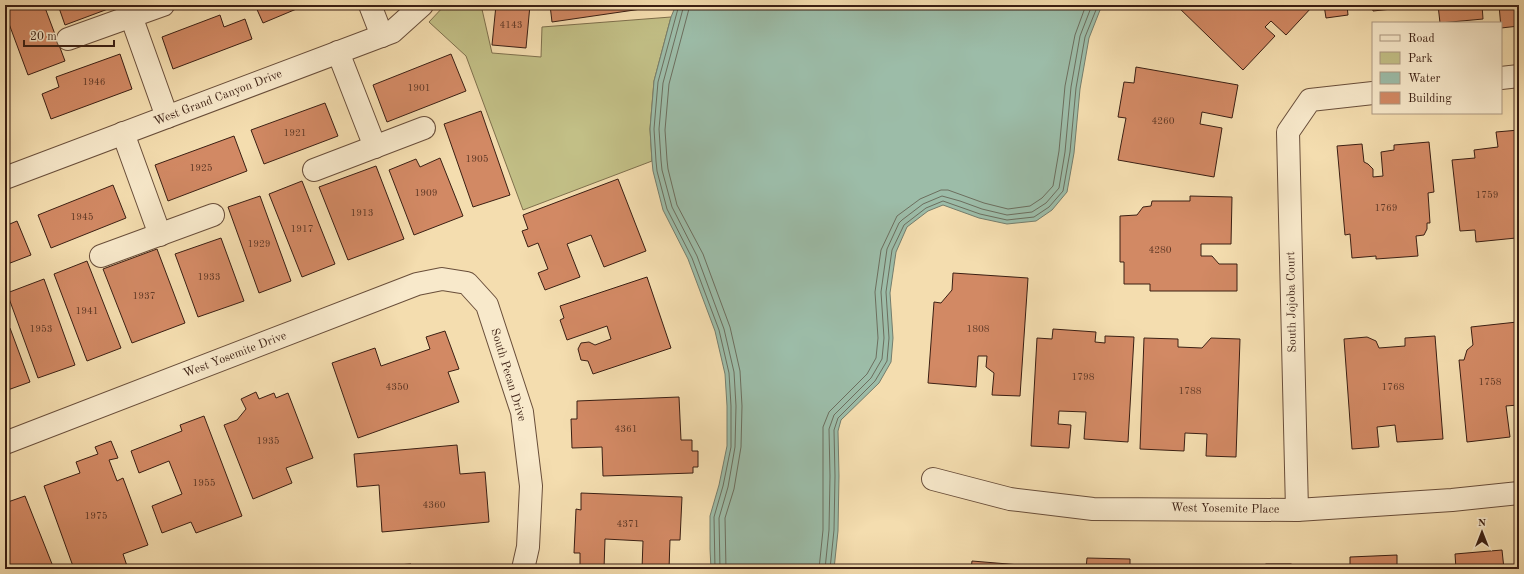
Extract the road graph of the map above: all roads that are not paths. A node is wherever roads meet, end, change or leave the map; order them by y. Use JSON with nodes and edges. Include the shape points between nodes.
{"nodes":[{"id":1,"x":163,"y":5,"type":"edge"},
{"id":2,"x":370,"y":5,"type":"edge"},
{"id":3,"x":422,"y":5,"type":"edge"},
{"id":4,"x":131,"y":16,"type":"junction"},
{"id":5,"x":382,"y":36,"type":"junction"},
{"id":6,"x":68,"y":39,"type":"dead end"},
{"id":7,"x":338,"y":52,"type":"junction"},
{"id":8,"x":1519,"y":76,"type":"edge"},
{"id":9,"x":1502,"y":78,"type":"edge"},
{"id":10,"x":1372,"y":93,"type":"edge"},
{"id":11,"x":167,"y":117,"type":"junction"},
{"id":12,"x":424,"y":128,"type":"dead end"},
{"id":13,"x":123,"y":134,"type":"junction"},
{"id":14,"x":375,"y":147,"type":"junction"},
{"id":15,"x":314,"y":170,"type":"dead end"},
{"id":16,"x":5,"y":178,"type":"edge"},
{"id":17,"x":213,"y":215,"type":"dead end"},
{"id":18,"x":160,"y":235,"type":"junction"},
{"id":19,"x":101,"y":256,"type":"dead end"},
{"id":20,"x":467,"y":284,"type":"joint"},
{"id":21,"x":5,"y":443,"type":"edge"},
{"id":22,"x":933,"y":479,"type":"dead end"},
{"id":23,"x":1519,"y":493,"type":"edge"},
{"id":24,"x":1297,"y":510,"type":"junction"},
{"id":25,"x":524,"y":569,"type":"edge"}],
"edges":[{"from":1,"to":4,"type":"street"},
{"from":2,"to":5,"type":"street"},
{"from":3,"to":5,"type":"street","name":"West Grand Canyon Drive","via":[[392,32]]},
{"from":4,"to":6,"type":"street"},
{"from":4,"to":11,"type":"street"},
{"from":5,"to":7,"type":"street","name":"West Grand Canyon Drive"},
{"from":7,"to":11,"type":"street","name":"West Grand Canyon Drive"},
{"from":7,"to":14,"type":"street"},
{"from":8,"to":9,"type":"street"},
{"from":10,"to":24,"type":"street","name":"South Jojoba Court","via":[[1310,100],[1288,132]]},
{"from":11,"to":13,"type":"street","name":"West Grand Canyon Drive"},
{"from":12,"to":14,"type":"street"},
{"from":13,"to":16,"type":"street","name":"West Grand Canyon Drive"},
{"from":13,"to":18,"type":"street"},
{"from":14,"to":15,"type":"street"},
{"from":17,"to":18,"type":"street"},
{"from":18,"to":19,"type":"street"},
{"from":20,"to":21,"type":"street","name":"West Yosemite Drive","via":[[442,280],[418,284]]},
{"from":20,"to":25,"type":"street","name":"South Pecan Drive","via":[[487,305],[522,412],[531,486],[528,547]]},
{"from":22,"to":24,"type":"street","name":"West Yosemite Place","via":[[1010,499],[1093,509]]},
{"from":23,"to":24,"type":"street","name":"West Yosemite Place"}]}
